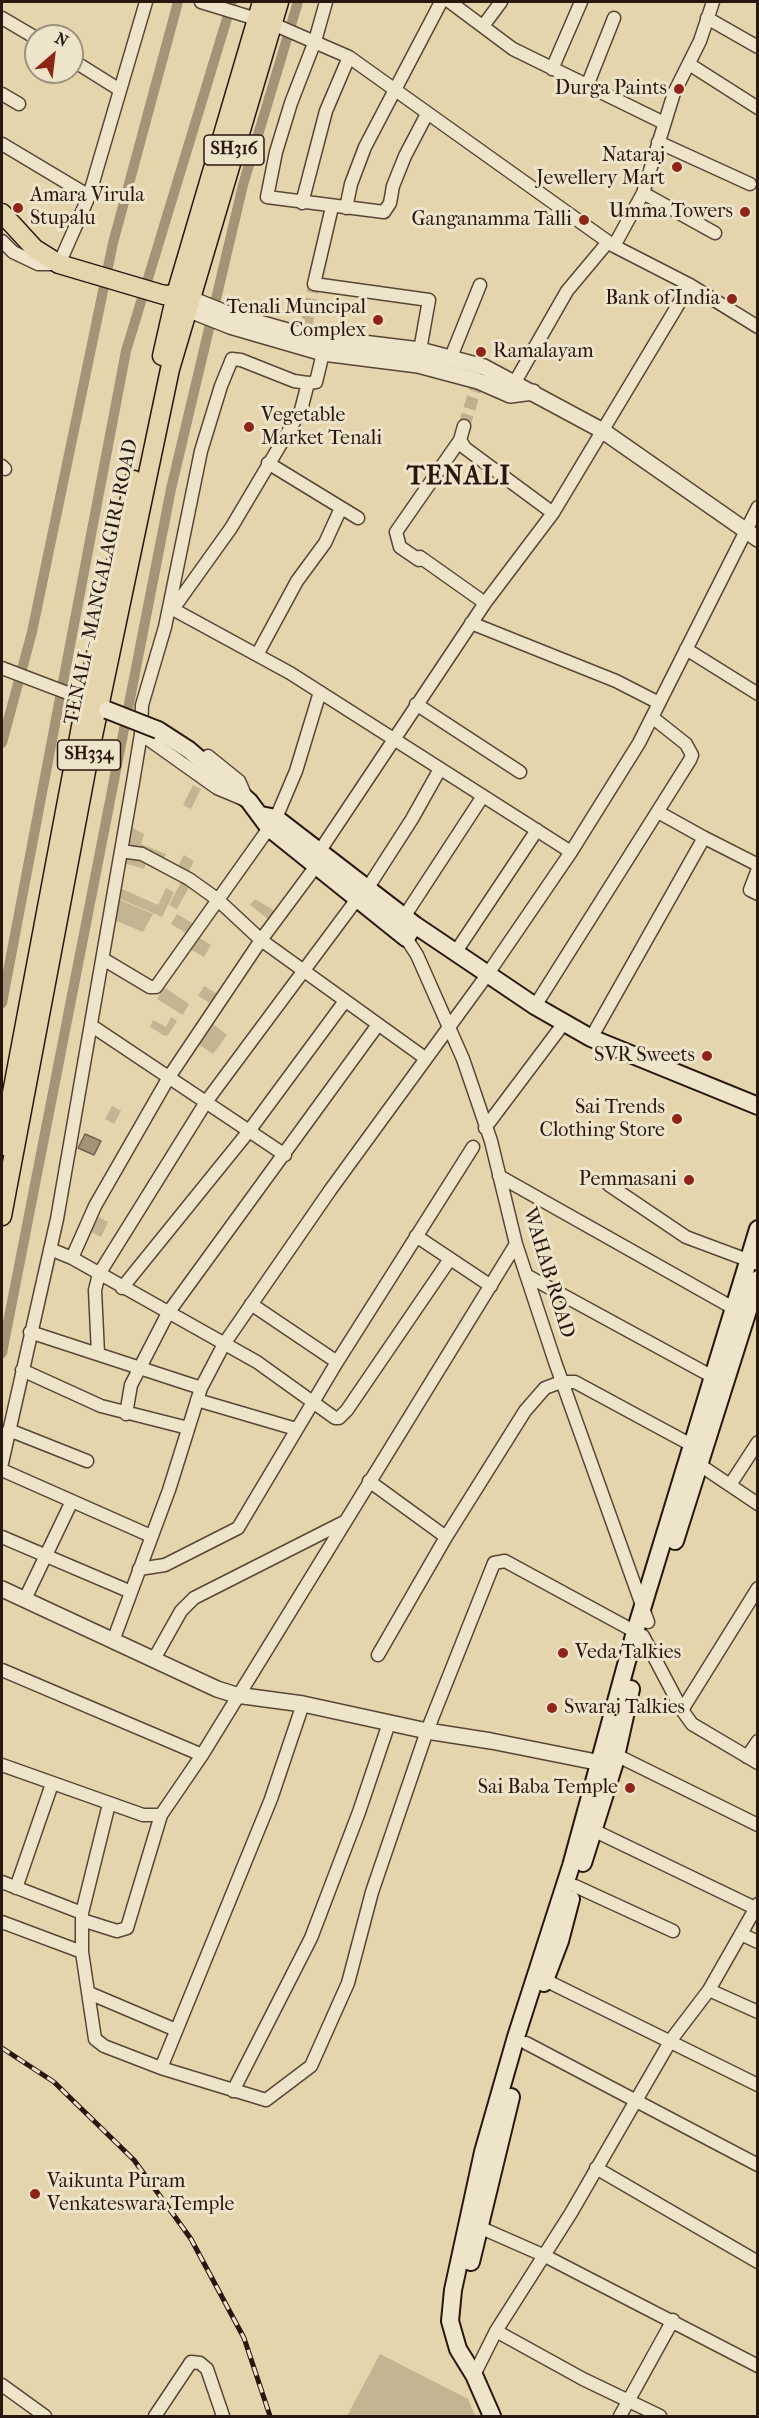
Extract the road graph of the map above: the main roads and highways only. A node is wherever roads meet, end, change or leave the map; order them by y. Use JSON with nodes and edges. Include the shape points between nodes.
{"nodes":[{"id":1,"x":279,"y":2,"type":"edge"},
{"id":2,"x":264,"y":17,"type":"edge"},
{"id":3,"x":2,"y":213,"type":"edge"},
{"id":4,"x":184,"y":303,"type":"junction"},
{"id":5,"x":92,"y":703,"type":"junction"},
{"id":6,"x":758,"y":1106,"type":"edge"},
{"id":7,"x":2,"y":1146,"type":"edge"},
{"id":8,"x":2,"y":1216,"type":"edge"},
{"id":9,"x":758,"y":1229,"type":"edge"},
{"id":10,"x":753,"y":1263,"type":"edge"},
{"id":11,"x":752,"y":1290,"type":"edge"},
{"id":12,"x":696,"y":1455,"type":"junction"},
{"id":13,"x":610,"y":1761,"type":"junction"},
{"id":14,"x":456,"y":2336,"type":"junction"},
{"id":15,"x":492,"y":2416,"type":"edge"}],
"edges":[{"from":1,"to":2,"type":"main road","number":"SH316"},
{"from":2,"to":4,"type":"main road","number":"SH316"},
{"from":3,"to":4,"type":"main road","via":[[35,249],[66,266]]},
{"from":4,"to":5,"type":"main road","number":"SH334","via":[[158,397]]},
{"from":5,"to":6,"type":"main road","bridge":true,"via":[[158,730],[189,750],[362,894],[535,1006],[591,1038]]},
{"from":5,"to":7,"type":"main road","number":"SH334"},
{"from":5,"to":8,"type":"main road","name":"TENALI - MANGALAGIRI ROAD","number":"SH334"},
{"from":9,"to":10,"type":"main road"},
{"from":10,"to":11,"type":"main road"},
{"from":11,"to":12,"type":"main road"},
{"from":11,"to":12,"type":"main road","via":[[735,1309],[713,1377]]},
{"from":12,"to":13,"type":"main road","via":[[642,1624]]},
{"from":13,"to":14,"type":"main road","via":[[560,1941],[526,2043]]},
{"from":13,"to":14,"type":"main road","via":[[483,2152],[453,2290],[450,2321]]},
{"from":14,"to":15,"type":"main road","via":[[458,2349]]}]}
